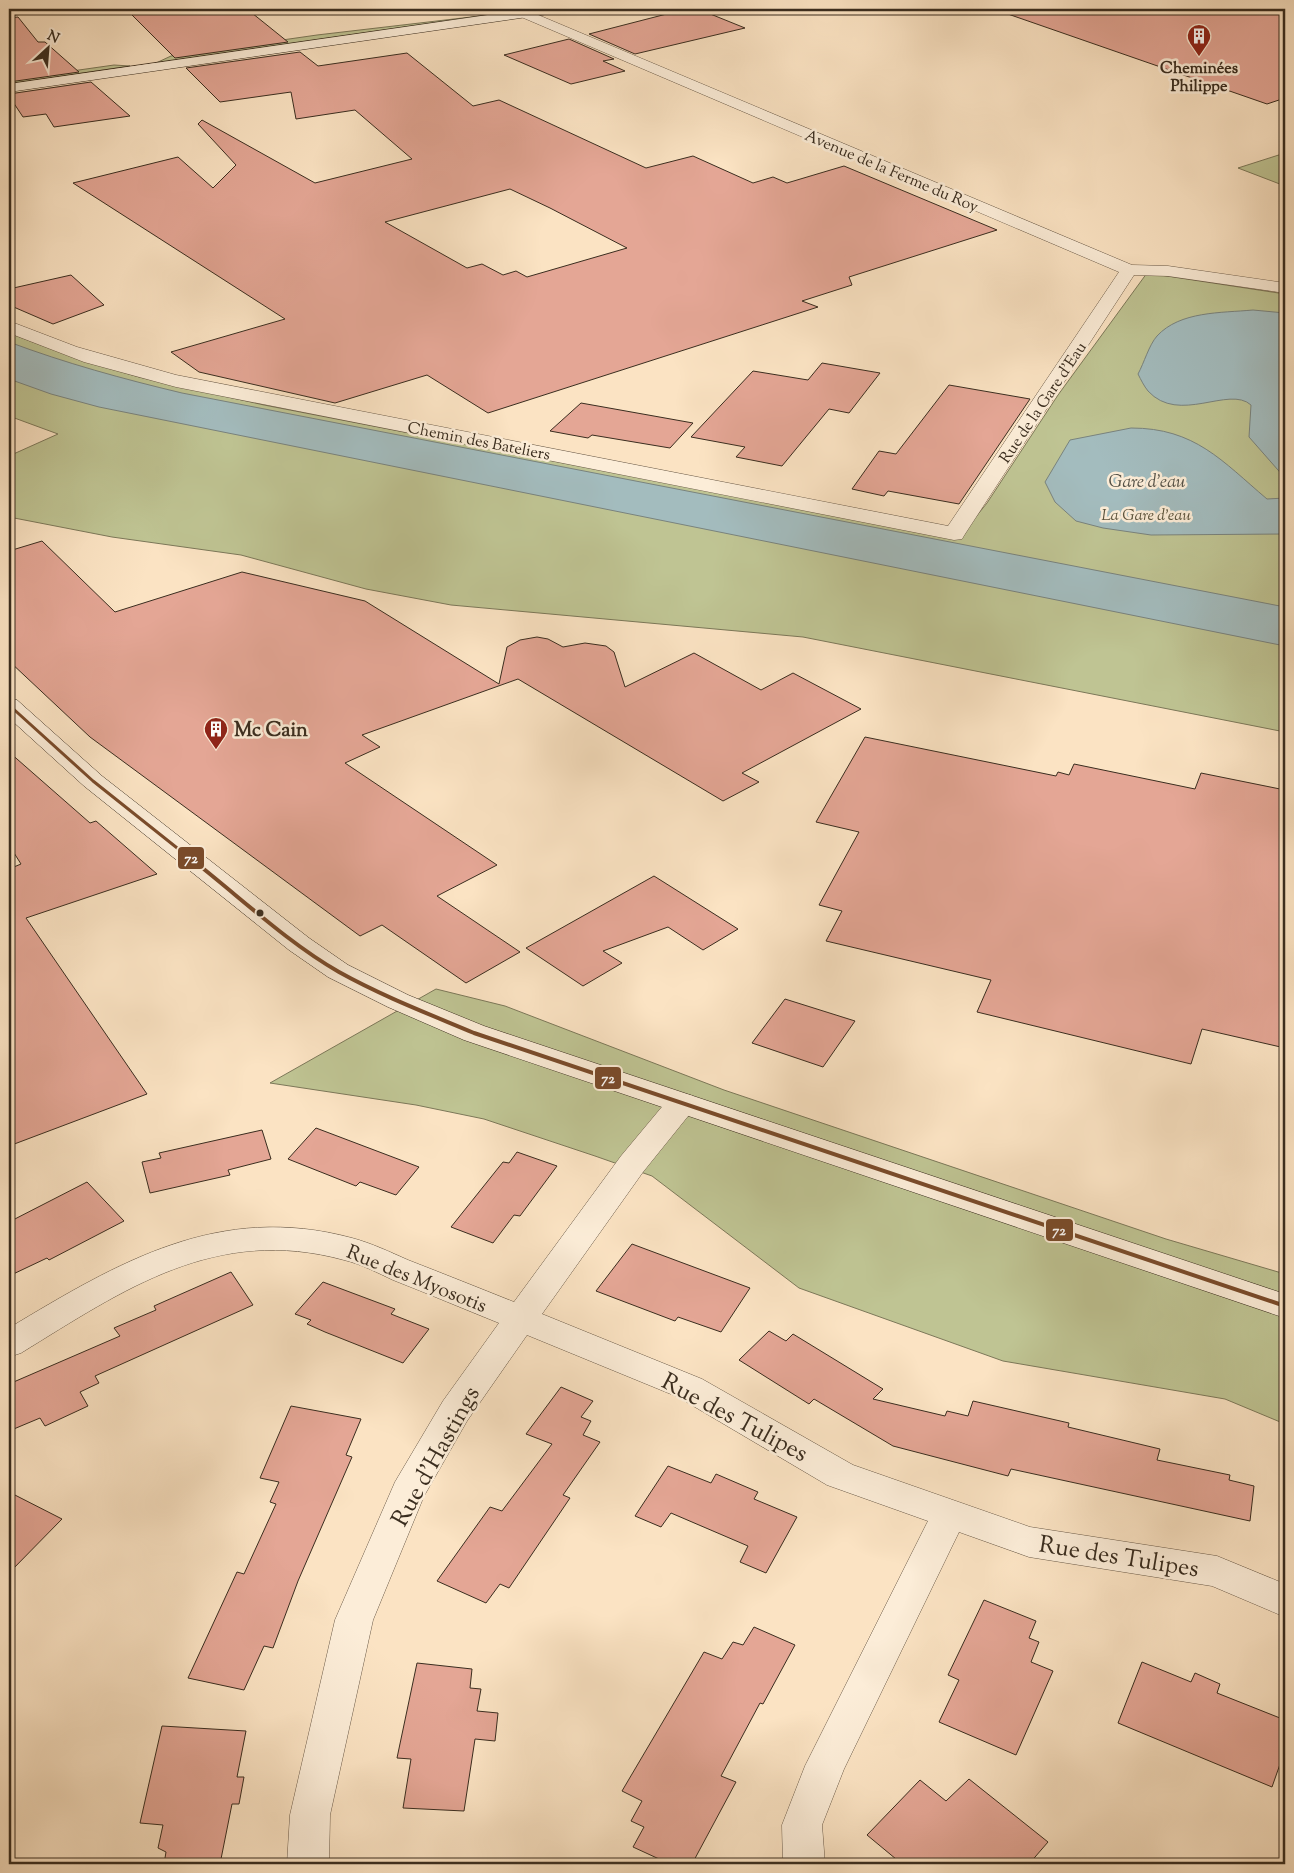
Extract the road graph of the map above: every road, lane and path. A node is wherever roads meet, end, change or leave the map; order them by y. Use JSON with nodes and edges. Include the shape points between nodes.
{"nodes":[{"id":1,"x":493,"y":9,"type":"edge"},
{"id":2,"x":555,"y":9,"type":"edge"},
{"id":3,"x":518,"y":11,"type":"edge"},
{"id":4,"x":9,"y":77,"type":"edge"},
{"id":5,"x":9,"y":88,"type":"edge"},
{"id":6,"x":1129,"y":270,"type":"junction"},
{"id":7,"x":1285,"y":288,"type":"edge"},
{"id":8,"x":9,"y":326,"type":"edge"},
{"id":9,"x":954,"y":534,"type":"joint"},
{"id":10,"x":9,"y":704,"type":"edge"},
{"id":11,"x":682,"y":1103,"type":"junction"},
{"id":12,"x":1285,"y":1306,"type":"edge"},
{"id":13,"x":519,"y":1320,"type":"junction"},
{"id":14,"x":9,"y":1344,"type":"edge"},
{"id":15,"x":950,"y":1514,"type":"junction"},
{"id":16,"x":1285,"y":1602,"type":"edge"},
{"id":17,"x":308,"y":1864,"type":"edge"},
{"id":18,"x":804,"y":1864,"type":"edge"}],
"edges":[{"from":1,"to":4,"type":"street"},
{"from":2,"to":3,"type":"street"},
{"from":3,"to":5,"type":"street"},
{"from":3,"to":6,"type":"street","name":"Avenue de la Ferme du Roy"},
{"from":6,"to":7,"type":"street","name":"Avenue de la Ferme du Roy","via":[[1168,271]]},
{"from":6,"to":9,"type":"street","name":"Rue de la Gare d'Eau"},
{"from":8,"to":9,"type":"street","name":"Chemin des Bateliers","via":[[40,341],[103,362],[176,381]]},
{"from":10,"to":11,"type":"street","via":[[93,781],[298,944],[338,970],[398,1001],[474,1033]]},
{"from":11,"to":12,"type":"street"},
{"from":11,"to":13,"type":"street","name":"Rue d'Hastings","via":[[632,1164]]},
{"from":13,"to":14,"type":"street","name":"Rue des Myosotis","via":[[350,1248],[281,1238],[214,1244],[163,1259],[103,1286]]},
{"from":13,"to":15,"type":"street","name":"Rue des Tulipes","via":[[690,1388],[840,1475]]},
{"from":13,"to":17,"type":"street","name":"Rue d'Hastings","via":[[455,1411],[408,1492],[354,1620],[310,1815]]},
{"from":15,"to":16,"type":"street","name":"Rue des Tulipes","via":[[1029,1542],[1217,1571]]},
{"from":15,"to":18,"type":"street","via":[[825,1766],[802,1825]]}]}
